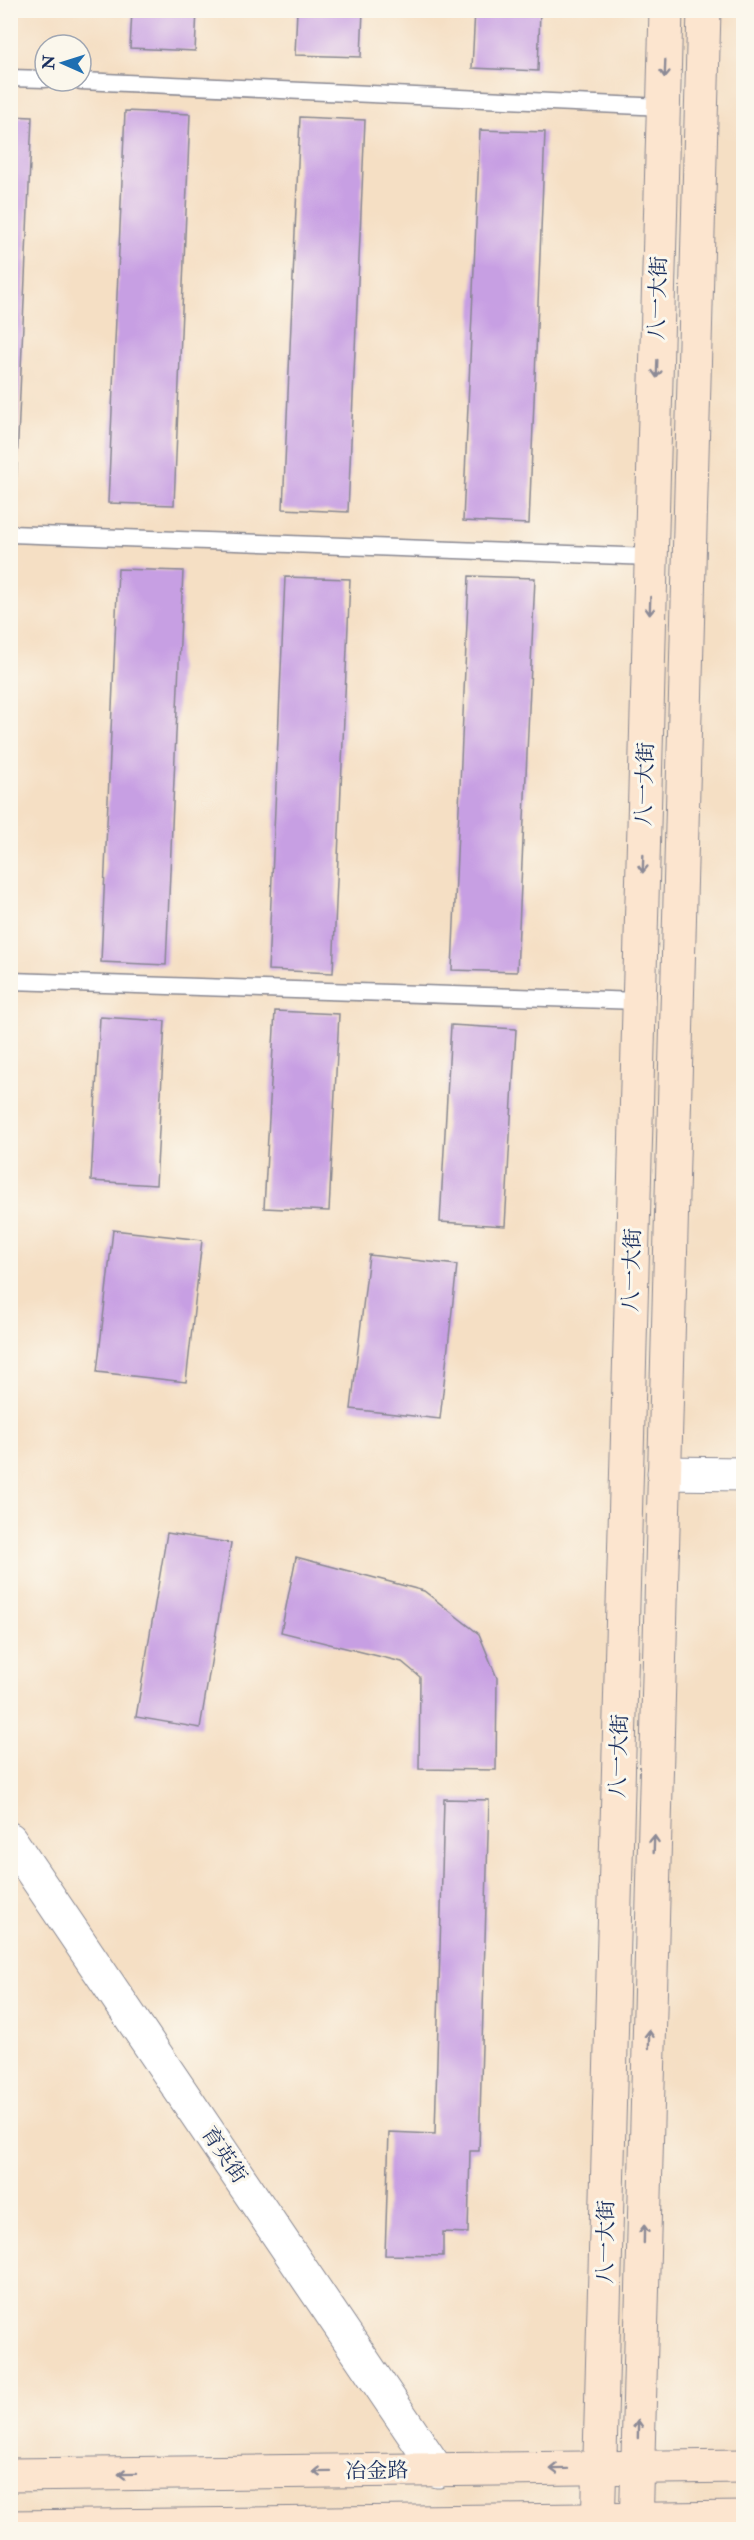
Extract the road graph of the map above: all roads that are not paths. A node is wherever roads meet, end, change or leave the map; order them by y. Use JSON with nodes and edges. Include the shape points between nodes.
{"nodes":[{"id":1,"x":666,"y":10,"type":"edge"},
{"id":2,"x":704,"y":10,"type":"edge"},
{"id":3,"x":10,"y":78,"type":"edge"},
{"id":4,"x":33,"y":79,"type":"edge"},
{"id":5,"x":93,"y":82,"type":"edge"},
{"id":6,"x":664,"y":107,"type":"junction"},
{"id":7,"x":10,"y":534,"type":"edge"},
{"id":8,"x":651,"y":557,"type":"junction"},
{"id":9,"x":10,"y":981,"type":"edge"},
{"id":10,"x":639,"y":1001,"type":"junction"},
{"id":11,"x":664,"y":1473,"type":"junction"},
{"id":12,"x":744,"y":1474,"type":"edge"},
{"id":13,"x":10,"y":1839,"type":"edge"},
{"id":14,"x":744,"y":2466,"type":"edge"},
{"id":15,"x":600,"y":2468,"type":"junction"},
{"id":16,"x":638,"y":2468,"type":"junction"},
{"id":17,"x":438,"y":2470,"type":"junction"},
{"id":18,"x":10,"y":2475,"type":"edge"},
{"id":19,"x":744,"y":2518,"type":"edge"},
{"id":20,"x":598,"y":2525,"type":"edge"},
{"id":21,"x":636,"y":2525,"type":"edge"},
{"id":22,"x":10,"y":2527,"type":"edge"}],
"edges":[{"from":1,"to":6,"type":"street","name":"八一大街","one_way":true},
{"from":2,"to":11,"type":"street","name":"八一大街"},
{"from":3,"to":4,"type":"lane"},
{"from":5,"to":6,"type":"lane"},
{"from":6,"to":8,"type":"street","name":"八一大街","one_way":true},
{"from":7,"to":8,"type":"lane"},
{"from":8,"to":10,"type":"street","name":"八一大街","one_way":true},
{"from":9,"to":10,"type":"lane"},
{"from":10,"to":15,"type":"street","name":"八一大街"},
{"from":11,"to":12,"type":"street"},
{"from":16,"to":11,"type":"street","name":"八一大街","one_way":true},
{"from":13,"to":17,"type":"street","name":"育英街"},
{"from":14,"to":16,"type":"street","name":"冶金路"},
{"from":15,"to":16,"type":"street","name":"冶金路"},
{"from":15,"to":17,"type":"street","name":"冶金路","one_way":true},
{"from":15,"to":20,"type":"street","name":"八一大街"},
{"from":16,"to":21,"type":"street","name":"八一大街"},
{"from":17,"to":18,"type":"street","name":"冶金路","one_way":true},
{"from":19,"to":21,"type":"street"},
{"from":20,"to":21,"type":"street"},
{"from":20,"to":22,"type":"street"}]}
